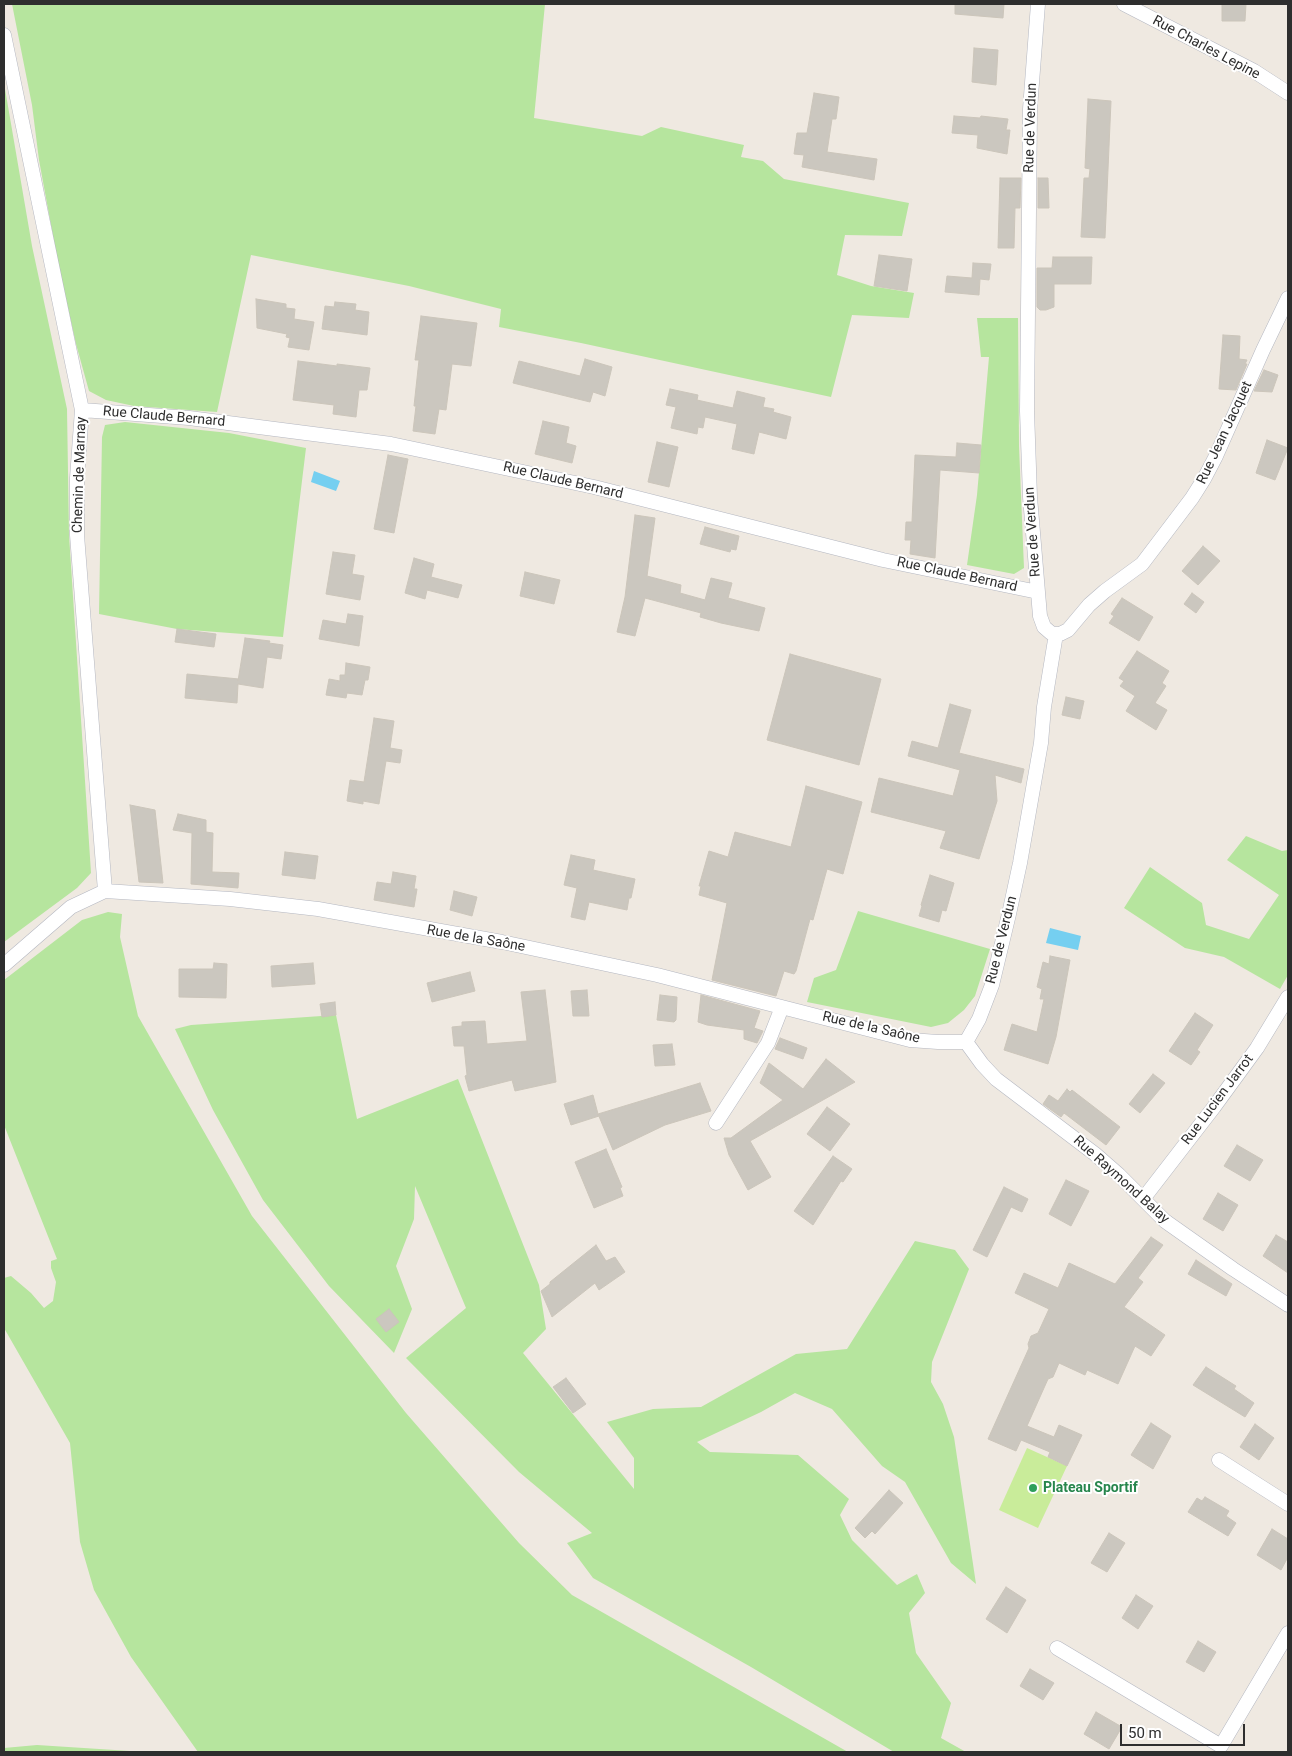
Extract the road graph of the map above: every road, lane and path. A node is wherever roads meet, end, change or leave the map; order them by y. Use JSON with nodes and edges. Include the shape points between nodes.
{"nodes":[{"id":1,"x":1038,"y":4,"type":"edge"},
{"id":2,"x":1124,"y":4,"type":"edge"},
{"id":3,"x":4,"y":35,"type":"edge"},
{"id":4,"x":1288,"y":93,"type":"edge"},
{"id":5,"x":1288,"y":298,"type":"edge"},
{"id":6,"x":82,"y":410,"type":"junction"},
{"id":7,"x":1038,"y":592,"type":"junction"},
{"id":8,"x":1056,"y":634,"type":"junction"},
{"id":9,"x":105,"y":891,"type":"junction"},
{"id":10,"x":4,"y":965,"type":"edge"},
{"id":11,"x":1288,"y":997,"type":"edge"},
{"id":12,"x":782,"y":1007,"type":"junction"},
{"id":13,"x":966,"y":1042,"type":"junction"},
{"id":14,"x":716,"y":1123,"type":"dead end"},
{"id":15,"x":1142,"y":1199,"type":"junction"},
{"id":16,"x":1288,"y":1305,"type":"edge"},
{"id":17,"x":1219,"y":1460,"type":"dead end"},
{"id":18,"x":1288,"y":1504,"type":"edge"},
{"id":19,"x":1288,"y":1633,"type":"edge"},
{"id":20,"x":1056,"y":1648,"type":"dead end"}],
"edges":[{"from":1,"to":7,"type":"street","name":"Rue de Verdun","via":[[1030,109],[1027,411]]},
{"from":2,"to":4,"type":"street","name":"Rue Charles Lepine","via":[[1254,71]]},
{"from":3,"to":6,"type":"street","name":"Chemin de Marnay"},
{"from":5,"to":8,"type":"street","name":"Rue Jean Jacquet","via":[[1216,456],[1192,498],[1142,564],[1094,600],[1068,630]]},
{"from":6,"to":7,"type":"street","name":"Rue Claude Bernard","via":[[189,418],[391,444],[594,487],[883,560]]},
{"from":6,"to":9,"type":"street","name":"Chemin de Marnay","via":[[77,535]]},
{"from":7,"to":8,"type":"street","name":"Rue de Verdun","via":[[1044,627]]},
{"from":8,"to":13,"type":"street","name":"Rue de Verdun","via":[[1041,743],[1009,914],[992,985]]},
{"from":9,"to":10,"type":"street","via":[[71,908]]},
{"from":9,"to":12,"type":"street","name":"Rue de la Saône","via":[[230,899],[318,909],[521,946],[657,975]]},
{"from":11,"to":15,"type":"street","name":"Rue Lucien Jarrot","via":[[1252,1055]]},
{"from":12,"to":13,"type":"street","name":"Rue de la Saône","via":[[910,1040]]},
{"from":12,"to":14,"type":"street","via":[[768,1043]]},
{"from":13,"to":15,"type":"street","name":"Rue Raymond Balay","via":[[996,1079],[1095,1154]]},
{"from":15,"to":16,"type":"street","name":"Rue Raymond Balay","via":[[1165,1221]]},
{"from":17,"to":18,"type":"street"},
{"from":19,"to":20,"type":"street","via":[[1221,1746]]}]}
